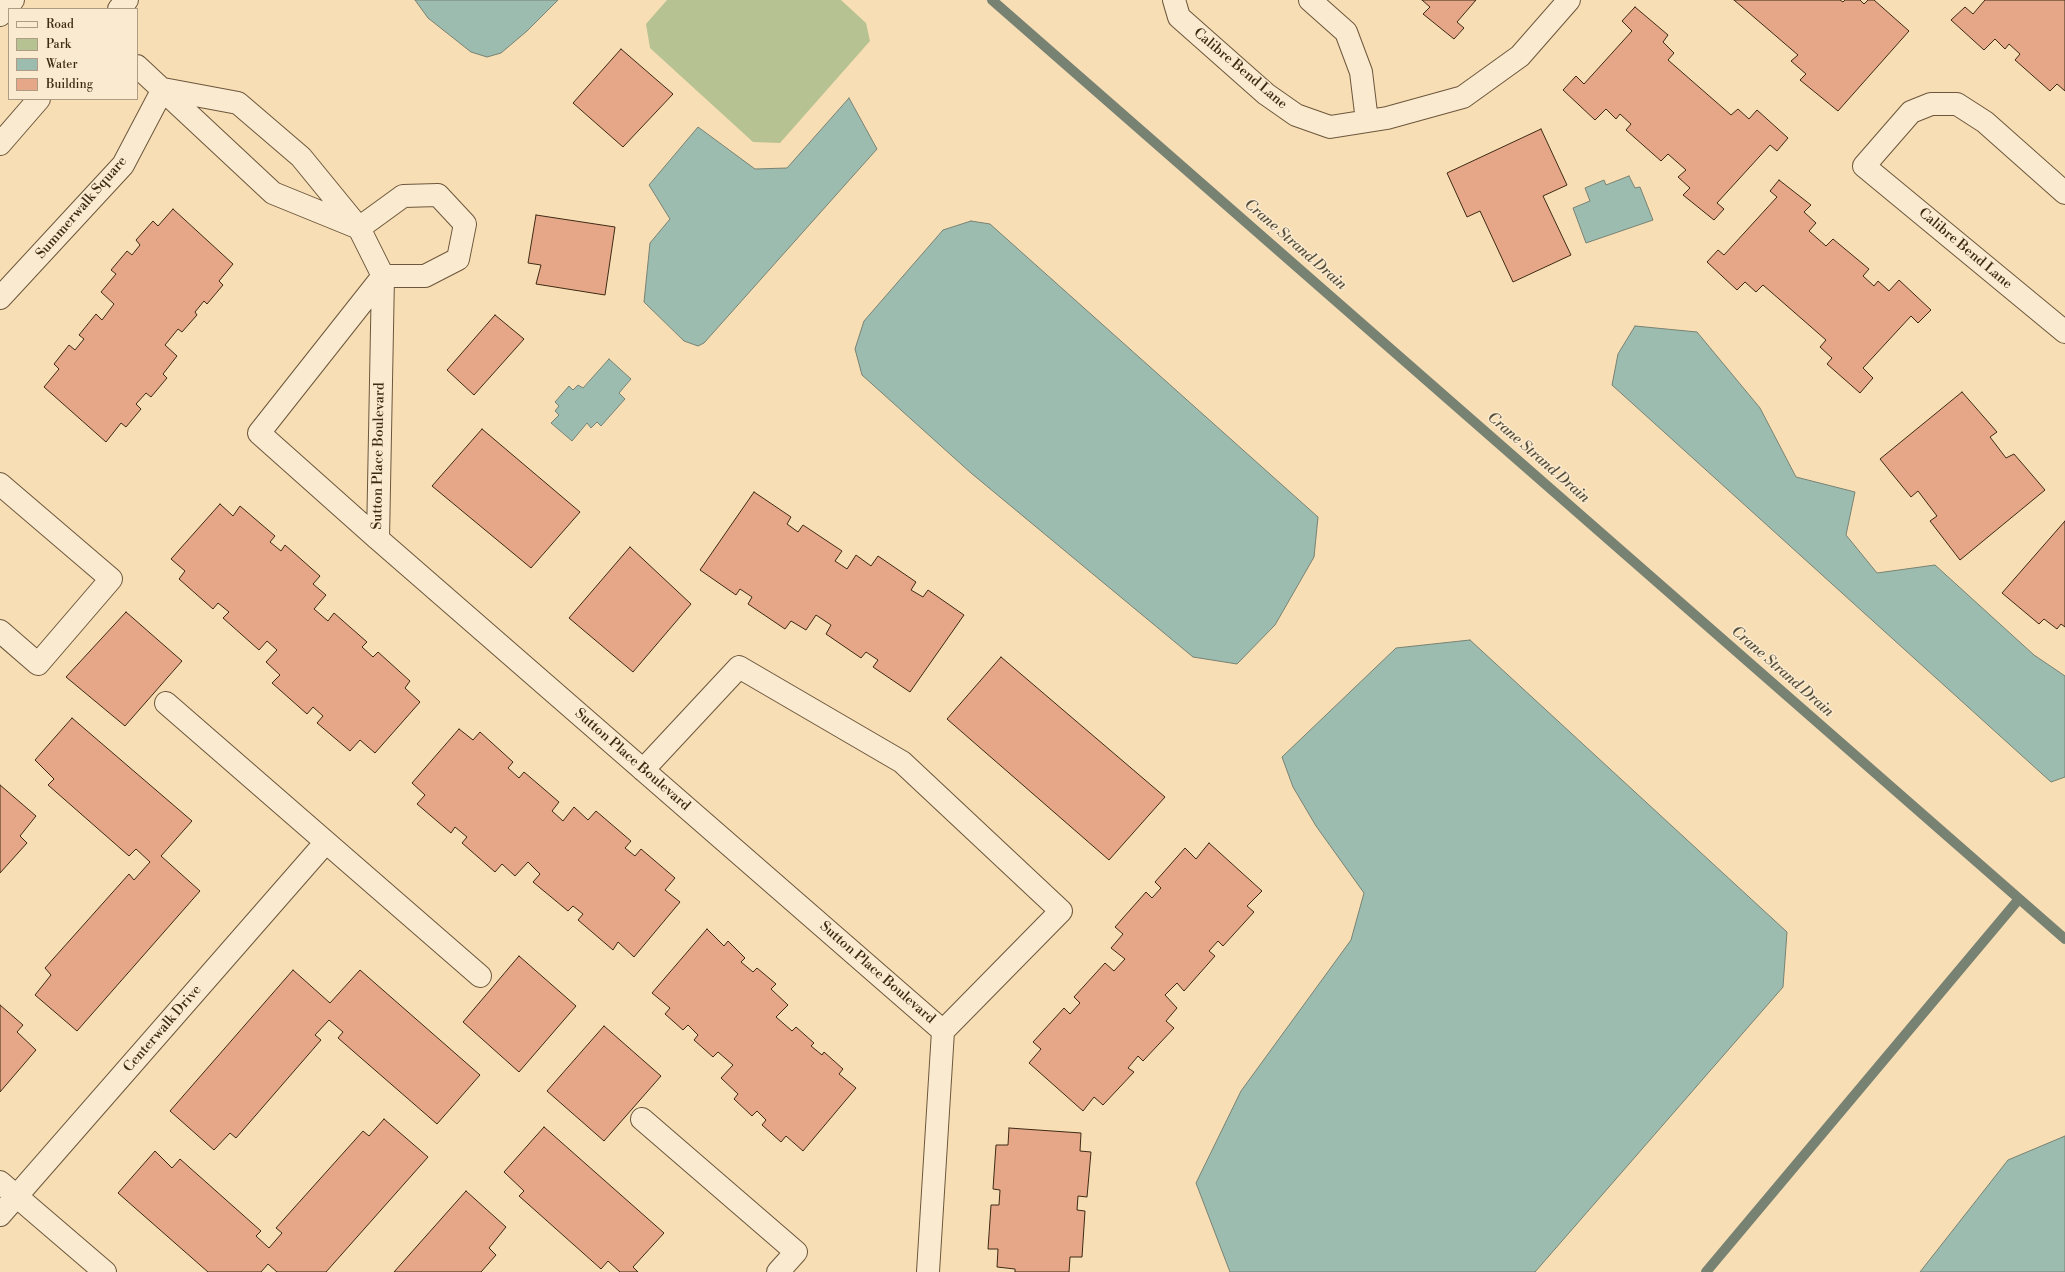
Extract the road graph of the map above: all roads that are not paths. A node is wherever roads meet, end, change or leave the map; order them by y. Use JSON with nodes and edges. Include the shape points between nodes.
{"nodes":[{"id":1,"x":14,"y":0,"type":"edge"},
{"id":2,"x":127,"y":0,"type":"edge"},
{"id":3,"x":1174,"y":0,"type":"edge"},
{"id":4,"x":1310,"y":0,"type":"edge"},
{"id":5,"x":1569,"y":0,"type":"edge"},
{"id":6,"x":120,"y":8,"type":"edge"},
{"id":7,"x":0,"y":15,"type":"edge"},
{"id":8,"x":138,"y":67,"type":"edge"},
{"id":9,"x":163,"y":89,"type":"junction"},
{"id":10,"x":38,"y":100,"type":"edge"},
{"id":11,"x":1367,"y":121,"type":"junction"},
{"id":12,"x":0,"y":144,"type":"edge"},
{"id":13,"x":2065,"y":193,"type":"edge"},
{"id":14,"x":359,"y":228,"type":"junction"},
{"id":15,"x":383,"y":276,"type":"junction"},
{"id":16,"x":0,"y":298,"type":"edge"},
{"id":17,"x":2065,"y":332,"type":"edge"},
{"id":18,"x":0,"y":484,"type":"edge"},
{"id":19,"x":378,"y":539,"type":"junction"},
{"id":20,"x":0,"y":631,"type":"edge"},
{"id":21,"x":166,"y":703,"type":"dead end"},
{"id":22,"x":643,"y":770,"type":"junction"},
{"id":23,"x":326,"y":842,"type":"junction"},
{"id":24,"x":480,"y":976,"type":"dead end"},
{"id":25,"x":943,"y":1031,"type":"junction"},
{"id":26,"x":642,"y":1119,"type":"dead end"},
{"id":27,"x":0,"y":1182,"type":"edge"},
{"id":28,"x":17,"y":1196,"type":"junction"},
{"id":29,"x":0,"y":1215,"type":"edge"},
{"id":30,"x":105,"y":1272,"type":"edge"},
{"id":31,"x":778,"y":1272,"type":"edge"},
{"id":32,"x":928,"y":1272,"type":"edge"}],
"edges":[{"from":1,"to":7,"type":"street"},
{"from":2,"to":6,"type":"street"},
{"from":3,"to":11,"type":"street","name":"Calibre Bend Lane","via":[[1179,17],[1266,94],[1296,115],[1330,127]]},
{"from":4,"to":11,"type":"street","via":[[1346,32],[1361,72]]},
{"from":5,"to":11,"type":"street","name":"Calibre Bend Lane","via":[[1520,56],[1463,98]]},
{"from":8,"to":9,"type":"street"},
{"from":9,"to":14,"type":"street","via":[[272,193]]},
{"from":9,"to":14,"type":"street","name":"Sutton Place Boulevard","via":[[238,103],[302,157]]},
{"from":9,"to":16,"type":"street","name":"Summerwalk Square","via":[[123,165]]},
{"from":10,"to":12,"type":"street"},
{"from":13,"to":17,"type":"street","name":"Calibre Bend Lane","via":[[1985,122],[1957,104],[1931,104],[1911,112],[1864,166]]},
{"from":14,"to":15,"type":"street","name":"Sutton Place Boulevard"},
{"from":14,"to":15,"type":"street","via":[[403,196],[438,195],[465,224],[458,259],[425,276]]},
{"from":15,"to":19,"type":"street","name":"Sutton Place Boulevard"},
{"from":15,"to":19,"type":"street","via":[[259,433]]},
{"from":18,"to":20,"type":"street","via":[[111,579],[38,664]]},
{"from":19,"to":22,"type":"street","name":"Sutton Place Boulevard"},
{"from":21,"to":23,"type":"street"},
{"from":22,"to":25,"type":"street","name":"Sutton Place Boulevard"},
{"from":22,"to":25,"type":"street","via":[[739,667],[902,762],[1061,911]]},
{"from":23,"to":24,"type":"street"},
{"from":23,"to":28,"type":"street","name":"Centerwalk Drive"},
{"from":25,"to":32,"type":"street","name":"Sutton Place Boulevard"},
{"from":26,"to":31,"type":"street","via":[[796,1252]]},
{"from":27,"to":28,"type":"street"},
{"from":28,"to":29,"type":"street","name":"Centerwalk Drive"},
{"from":28,"to":30,"type":"street"}]}
